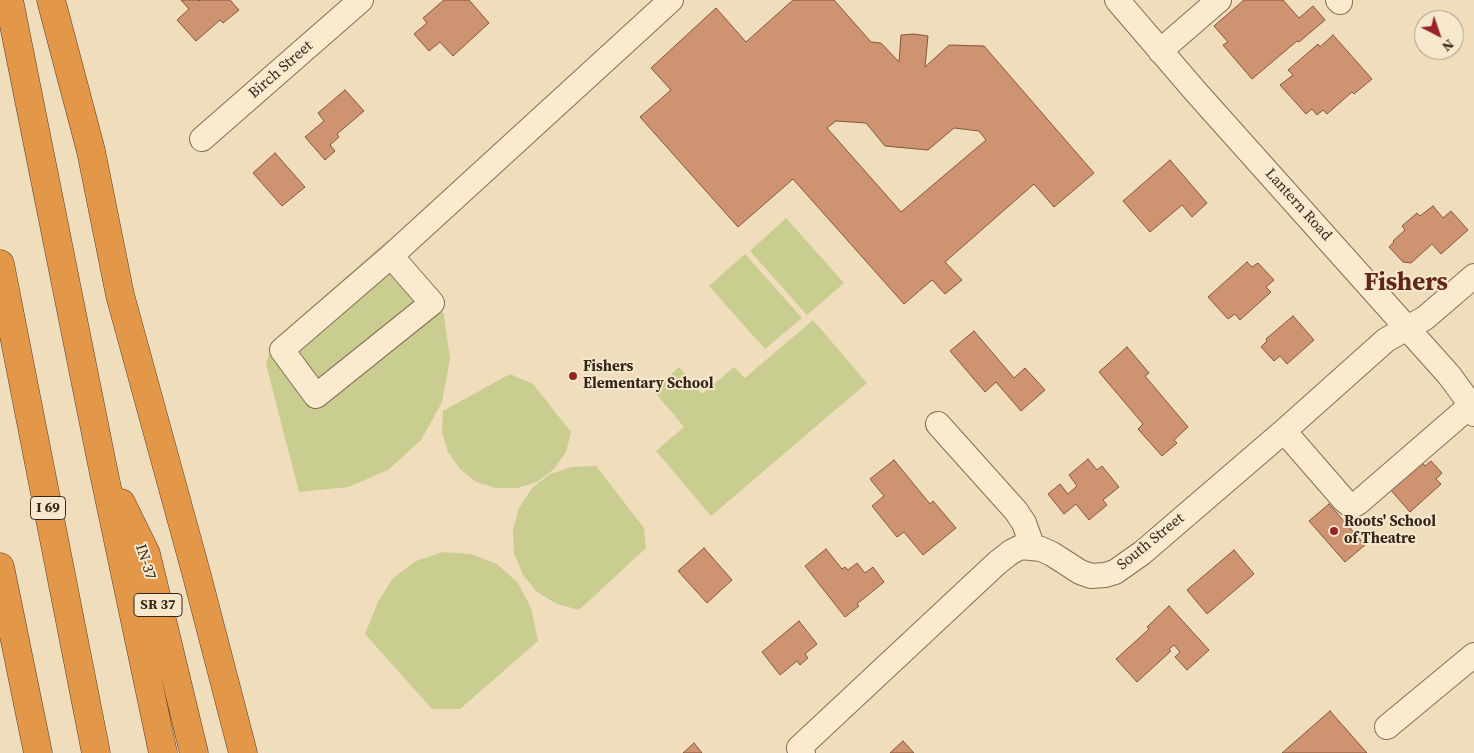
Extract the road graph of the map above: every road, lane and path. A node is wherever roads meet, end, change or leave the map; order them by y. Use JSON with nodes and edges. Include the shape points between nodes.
{"nodes":[{"id":1,"x":9,"y":0,"type":"edge"},
{"id":2,"x":51,"y":0,"type":"edge"},
{"id":3,"x":361,"y":0,"type":"edge"},
{"id":4,"x":671,"y":0,"type":"edge"},
{"id":5,"x":1117,"y":0,"type":"edge"},
{"id":6,"x":1219,"y":0,"type":"edge"},
{"id":7,"x":1160,"y":51,"type":"junction"},
{"id":8,"x":202,"y":140,"type":"dead end"},
{"id":9,"x":391,"y":256,"type":"junction"},
{"id":10,"x":0,"y":264,"type":"edge"},
{"id":11,"x":1474,"y":276,"type":"edge"},
{"id":12,"x":1408,"y":329,"type":"junction"},
{"id":13,"x":1472,"y":410,"type":"edge"},
{"id":14,"x":938,"y":424,"type":"dead end"},
{"id":15,"x":1284,"y":431,"type":"junction"},
{"id":16,"x":102,"y":464,"type":"junction"},
{"id":17,"x":1033,"y":548,"type":"junction"},
{"id":18,"x":0,"y":567,"type":"edge"},
{"id":19,"x":1474,"y":655,"type":"edge"},
{"id":20,"x":1387,"y":727,"type":"dead end"},
{"id":21,"x":801,"y":751,"type":"edge"},
{"id":22,"x":38,"y":753,"type":"edge"},
{"id":23,"x":96,"y":753,"type":"edge"},
{"id":24,"x":163,"y":753,"type":"edge"},
{"id":25,"x":194,"y":753,"type":"edge"},
{"id":26,"x":242,"y":753,"type":"edge"}],
"edges":[{"from":1,"to":16,"type":"highway"},
{"from":2,"to":26,"type":"highway","via":[[91,151],[120,295]]},
{"from":3,"to":8,"type":"street","name":"Birch Street"},
{"from":4,"to":9,"type":"street"},
{"from":5,"to":7,"type":"street","name":"Lantern Road"},
{"from":6,"to":7,"type":"street"},
{"from":7,"to":12,"type":"street","name":"Lantern Road"},
{"from":9,"to":9,"type":"street","via":[[282,350],[316,396],[432,303]]},
{"from":10,"to":23,"type":"highway","number":"I 69"},
{"from":11,"to":12,"type":"street","name":"South Street"},
{"from":12,"to":13,"type":"street","name":"Lantern Road","via":[[1448,375]]},
{"from":12,"to":15,"type":"street","name":"South Street","via":[[1386,340]]},
{"from":13,"to":15,"type":"street","via":[[1354,505],[1344,500]]},
{"from":14,"to":17,"type":"street","via":[[1016,511]]},
{"from":15,"to":17,"type":"street","name":"South Street","via":[[1115,572],[1091,576],[1042,549]]},
{"from":16,"to":24,"type":"highway"},
{"from":16,"to":25,"type":"highway","name":"IN-37","number":"SR 37","via":[[146,554]]},
{"from":17,"to":21,"type":"street","via":[[1011,552],[997,563]]},
{"from":18,"to":22,"type":"highway"},
{"from":19,"to":20,"type":"street"}]}
